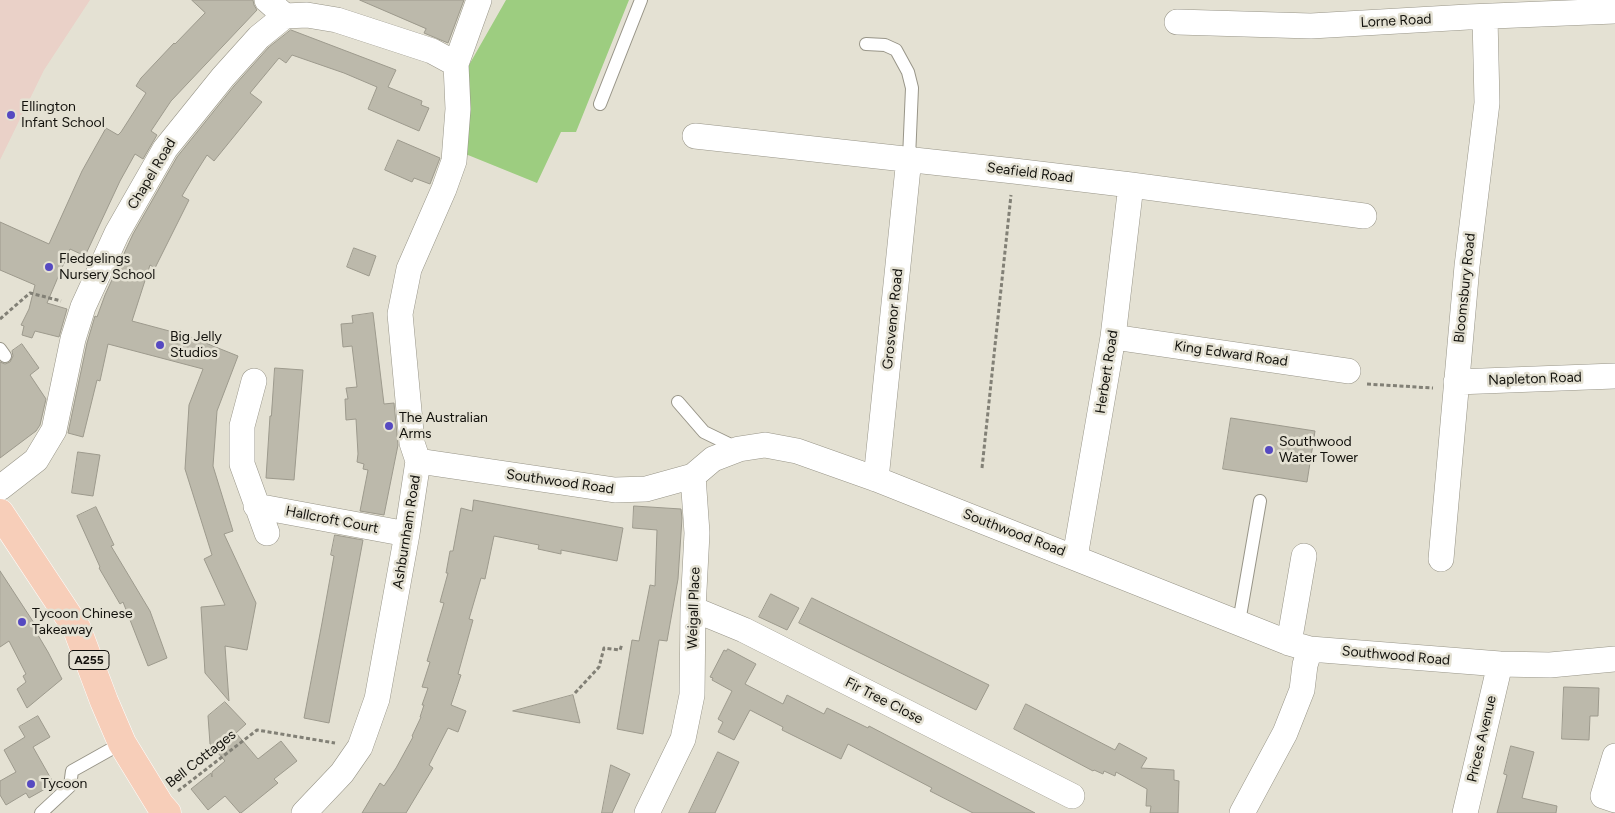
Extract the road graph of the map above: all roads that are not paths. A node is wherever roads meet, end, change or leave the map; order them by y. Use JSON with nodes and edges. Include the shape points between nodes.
{"nodes":[{"id":1,"x":478,"y":0,"type":"edge"},
{"id":2,"x":641,"y":0,"type":"edge"},
{"id":3,"x":276,"y":8,"type":"edge"},
{"id":4,"x":1615,"y":11,"type":"edge"},
{"id":5,"x":1474,"y":12,"type":"edge"},
{"id":6,"x":1177,"y":22,"type":"dead end"},
{"id":7,"x":866,"y":44,"type":"dead end"},
{"id":8,"x":456,"y":64,"type":"junction"},
{"id":9,"x":600,"y":104,"type":"dead end"},
{"id":10,"x":695,"y":136,"type":"dead end"},
{"id":11,"x":908,"y":158,"type":"junction"},
{"id":12,"x":1131,"y":184,"type":"junction"},
{"id":13,"x":1364,"y":216,"type":"dead end"},
{"id":14,"x":1113,"y":337,"type":"junction"},
{"id":15,"x":1348,"y":371,"type":"road end"},
{"id":16,"x":1615,"y":376,"type":"edge"},
{"id":17,"x":254,"y":381,"type":"dead end"},
{"id":18,"x":1456,"y":386,"type":"junction"},
{"id":19,"x":678,"y":402,"type":"dead end"},
{"id":20,"x":739,"y":449,"type":"junction"},
{"id":21,"x":418,"y":461,"type":"junction"},
{"id":22,"x":694,"y":476,"type":"junction"},
{"id":23,"x":876,"y":479,"type":"junction"},
{"id":24,"x":0,"y":488,"type":"edge"},
{"id":25,"x":1260,"y":501,"type":"dead end"},
{"id":26,"x":256,"y":506,"type":"junction"},
{"id":27,"x":0,"y":513,"type":"edge"},
{"id":28,"x":267,"y":533,"type":"dead end"},
{"id":29,"x":407,"y":534,"type":"junction"},
{"id":30,"x":1304,"y":556,"type":"dead end"},
{"id":31,"x":1075,"y":557,"type":"junction"},
{"id":32,"x":1441,"y":559,"type":"dead end"},
{"id":33,"x":693,"y":609,"type":"junction"},
{"id":34,"x":1239,"y":622,"type":"junction"},
{"id":35,"x":1299,"y":646,"type":"junction"},
{"id":36,"x":1615,"y":658,"type":"edge"},
{"id":37,"x":1500,"y":664,"type":"junction"},
{"id":38,"x":122,"y":743,"type":"junction"},
{"id":39,"x":1615,"y":756,"type":"edge"},
{"id":40,"x":1072,"y":796,"type":"dead end"},
{"id":41,"x":1615,"y":800,"type":"edge"},
{"id":42,"x":163,"y":809,"type":"edge"},
{"id":43,"x":41,"y":813,"type":"edge"},
{"id":44,"x":304,"y":813,"type":"edge"},
{"id":45,"x":648,"y":813,"type":"edge"},
{"id":46,"x":1242,"y":813,"type":"edge"},
{"id":47,"x":1465,"y":813,"type":"edge"}],
"edges":[{"from":1,"to":8,"type":"street","name":"Ashburnham Road"},
{"from":2,"to":9,"type":"lane"},
{"from":3,"to":8,"type":"street","name":"Chapel Road","via":[[337,20],[432,51]]},
{"from":3,"to":24,"type":"street","name":"Chapel Road","via":[[259,37],[165,148],[117,233],[82,307],[54,430],[36,460]]},
{"from":4,"to":5,"type":"street","name":"Lorne Road"},
{"from":5,"to":6,"type":"street","name":"Lorne Road","via":[[1311,26]]},
{"from":5,"to":18,"type":"street","name":"Bloomsbury Road","via":[[1487,103]]},
{"from":7,"to":11,"type":"lane","via":[[886,45],[896,50],[908,72],[912,88]]},
{"from":8,"to":21,"type":"street","name":"Ashburnham Road","via":[[458,109],[454,161],[409,269],[400,314],[412,443]]},
{"from":10,"to":11,"type":"street","name":"Seafield Road"},
{"from":11,"to":12,"type":"street","name":"Seafield Road"},
{"from":11,"to":23,"type":"street","name":"Grosvenor Road"},
{"from":12,"to":13,"type":"street","name":"Seafield Road"},
{"from":12,"to":14,"type":"street","name":"Herbert Road"},
{"from":14,"to":15,"type":"street","name":"King Edward Road"},
{"from":14,"to":31,"type":"street","name":"Herbert Road"},
{"from":16,"to":18,"type":"street","name":"Napleton Road"},
{"from":17,"to":26,"type":"street","via":[[242,426],[242,464]]},
{"from":18,"to":32,"type":"street","name":"Bloomsbury Road"},
{"from":19,"to":20,"type":"lane","via":[[704,432]]},
{"from":20,"to":22,"type":"street","name":"Southwood Road","via":[[713,459]]},
{"from":20,"to":23,"type":"street","name":"Southwood Road","via":[[764,445],[797,451]]},
{"from":21,"to":22,"type":"street","name":"Southwood Road","via":[[615,490],[646,489]]},
{"from":21,"to":29,"type":"street","name":"Ashburnham Road"},
{"from":22,"to":33,"type":"street","name":"Weigall Place","via":[[697,533]]},
{"from":23,"to":31,"type":"street","name":"Southwood Road"},
{"from":25,"to":34,"type":"lane"},
{"from":26,"to":28,"type":"street"},
{"from":26,"to":29,"type":"street","name":"Hallcroft Court"},
{"from":27,"to":38,"type":"main road","number":"A255","via":[[77,628]]},
{"from":29,"to":44,"type":"street","name":"Ashburnham Road","via":[[377,700],[360,747],[342,773]]},
{"from":30,"to":35,"type":"street"},
{"from":31,"to":34,"type":"street","name":"Southwood Road"},
{"from":33,"to":40,"type":"street","name":"Fir Tree Close","via":[[744,630]]},
{"from":33,"to":45,"type":"street","name":"Weigall Place","via":[[692,694],[683,739]]},
{"from":34,"to":35,"type":"street","name":"Southwood Road"},
{"from":35,"to":37,"type":"street","name":"Southwood Road"},
{"from":35,"to":46,"type":"street","via":[[1305,665],[1302,690],[1285,732]]},
{"from":36,"to":37,"type":"street","name":"Southwood Road","via":[[1550,665]]},
{"from":37,"to":47,"type":"street","name":"Prices Avenue"},
{"from":38,"to":42,"type":"main road","number":"A255"},
{"from":38,"to":43,"type":"lane","via":[[72,771],[70,786]]},
{"from":39,"to":41,"type":"street","via":[[1603,796]]}]}
